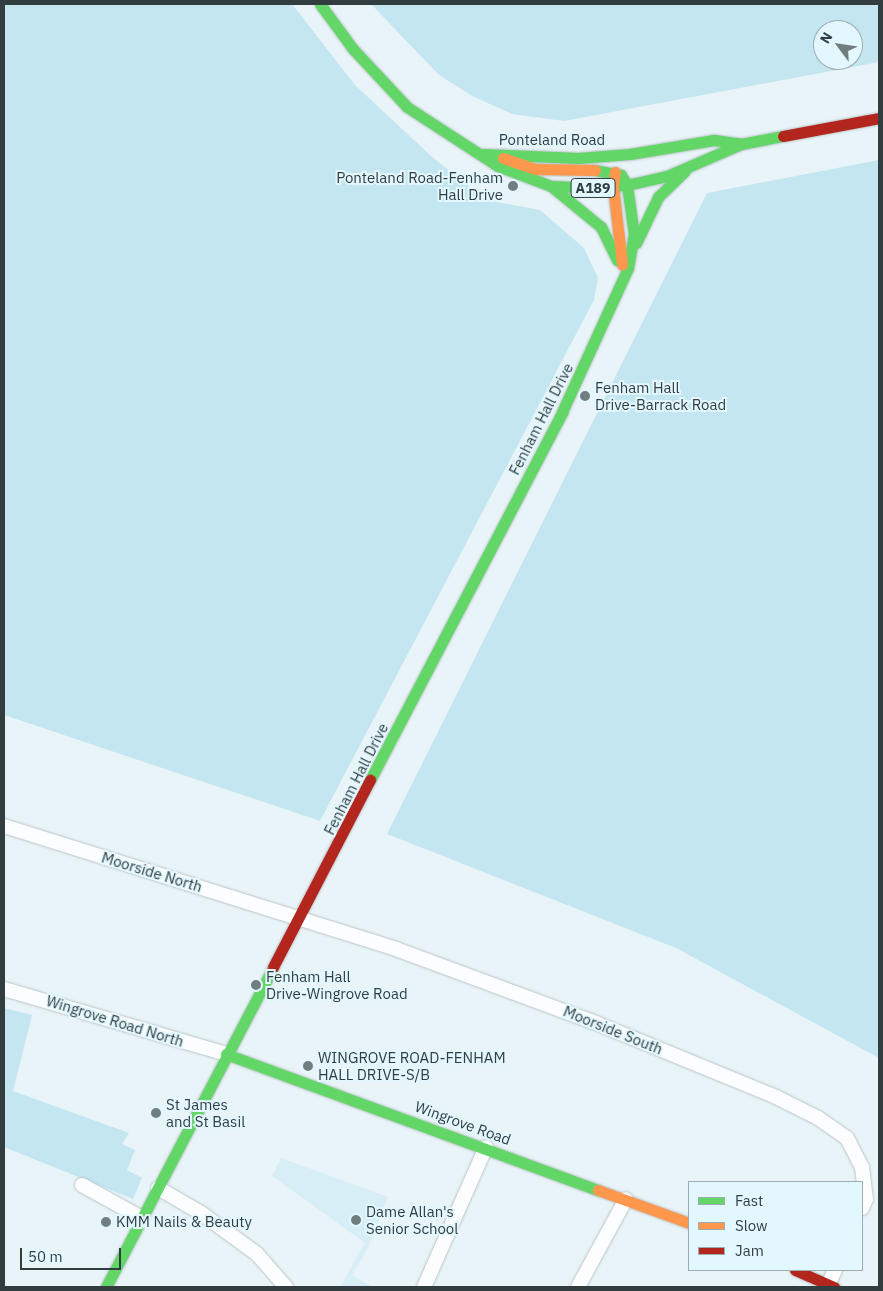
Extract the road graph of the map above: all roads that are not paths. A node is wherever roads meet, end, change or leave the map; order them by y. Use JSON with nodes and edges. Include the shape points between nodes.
{"nodes":[{"id":1,"x":320,"y":4,"type":"edge"},
{"id":2,"x":879,"y":118,"type":"edge"},
{"id":3,"x":741,"y":144,"type":"junction"},
{"id":4,"x":630,"y":154,"type":"junction"},
{"id":5,"x":490,"y":155,"type":"junction"},
{"id":6,"x":688,"y":168,"type":"junction"},
{"id":7,"x":615,"y":172,"type":"junction"},
{"id":8,"x":627,"y":185,"type":"junction"},
{"id":9,"x":551,"y":186,"type":"junction"},
{"id":10,"x":613,"y":187,"type":"junction"},
{"id":11,"x":634,"y":247,"type":"junction"},
{"id":12,"x":622,"y":276,"type":"junction"},
{"id":13,"x":4,"y":826,"type":"edge"},
{"id":14,"x":300,"y":917,"type":"junction"},
{"id":15,"x":4,"y":989,"type":"edge"},
{"id":16,"x":226,"y":1054,"type":"junction"},
{"id":17,"x":486,"y":1147,"type":"junction"},
{"id":18,"x":82,"y":1186,"type":"dead end"},
{"id":19,"x":158,"y":1188,"type":"junction"},
{"id":20,"x":626,"y":1199,"type":"junction"},
{"id":21,"x":863,"y":1206,"type":"edge"},
{"id":22,"x":142,"y":1218,"type":"junction"},
{"id":23,"x":688,"y":1223,"type":"edge"},
{"id":24,"x":797,"y":1271,"type":"edge"},
{"id":25,"x":835,"y":1271,"type":"edge"},
{"id":26,"x":831,"y":1286,"type":"edge"},
{"id":27,"x":106,"y":1287,"type":"edge"},
{"id":28,"x":284,"y":1287,"type":"edge"},
{"id":29,"x":424,"y":1287,"type":"edge"},
{"id":30,"x":578,"y":1287,"type":"edge"}],
"edges":[{"from":1,"to":5,"type":"street","number":"A189","via":[[353,49],[407,107],[448,136]]},
{"from":2,"to":3,"type":"street","name":"Ponteland Road","number":"A189"},
{"from":3,"to":4,"type":"street","name":"Ponteland Road","number":"A189","via":[[714,140]]},
{"from":3,"to":6,"type":"street","name":"Ponteland Road","number":"A189"},
{"from":4,"to":5,"type":"street","name":"Ponteland Road","number":"A189","via":[[578,158]]},
{"from":4,"to":7,"type":"street"},
{"from":5,"to":7,"type":"street","via":[[535,169]]},
{"from":5,"to":9,"type":"street","name":"Ponteland Road","number":"A189","via":[[518,176]]},
{"from":6,"to":8,"type":"street","name":"Ponteland Road","number":"A189"},
{"from":6,"to":11,"type":"street","via":[[658,197]]},
{"from":7,"to":8,"type":"street"},
{"from":7,"to":10,"type":"street","name":"Fenham Hall Drive"},
{"from":8,"to":10,"type":"street","name":"Ponteland Road","number":"A189"},
{"from":8,"to":11,"type":"street","name":"Fenham Hall Drive"},
{"from":9,"to":10,"type":"street","name":"Ponteland Road","number":"A189"},
{"from":9,"to":12,"type":"street","via":[[601,227]]},
{"from":10,"to":12,"type":"street","name":"Fenham Hall Drive"},
{"from":11,"to":12,"type":"street","name":"Fenham Hall Drive"},
{"from":12,"to":14,"type":"street","name":"Fenham Hall Drive","via":[[562,412]]},
{"from":13,"to":14,"type":"street","name":"Moorside North"},
{"from":14,"to":16,"type":"street","name":"Fenham Hall Drive"},
{"from":14,"to":21,"type":"street","name":"Moorside South","via":[[591,1020],[818,1118],[847,1138],[862,1167],[866,1199]]},
{"from":15,"to":16,"type":"street","name":"Wingrove Road North"},
{"from":16,"to":17,"type":"street","name":"Wingrove Road"},
{"from":16,"to":19,"type":"street","name":"Fenham Hall Drive"},
{"from":17,"to":20,"type":"street","name":"Wingrove Road"},
{"from":17,"to":29,"type":"street"},
{"from":18,"to":22,"type":"street"},
{"from":19,"to":22,"type":"street","name":"Fenham Hall Drive"},
{"from":19,"to":28,"type":"street","via":[[201,1213],[257,1254]]},
{"from":20,"to":23,"type":"street","name":"Wingrove Road"},
{"from":20,"to":30,"type":"street"},
{"from":22,"to":27,"type":"street","name":"Fenham Hall Drive"},
{"from":24,"to":26,"type":"street"},
{"from":25,"to":26,"type":"street"}]}
